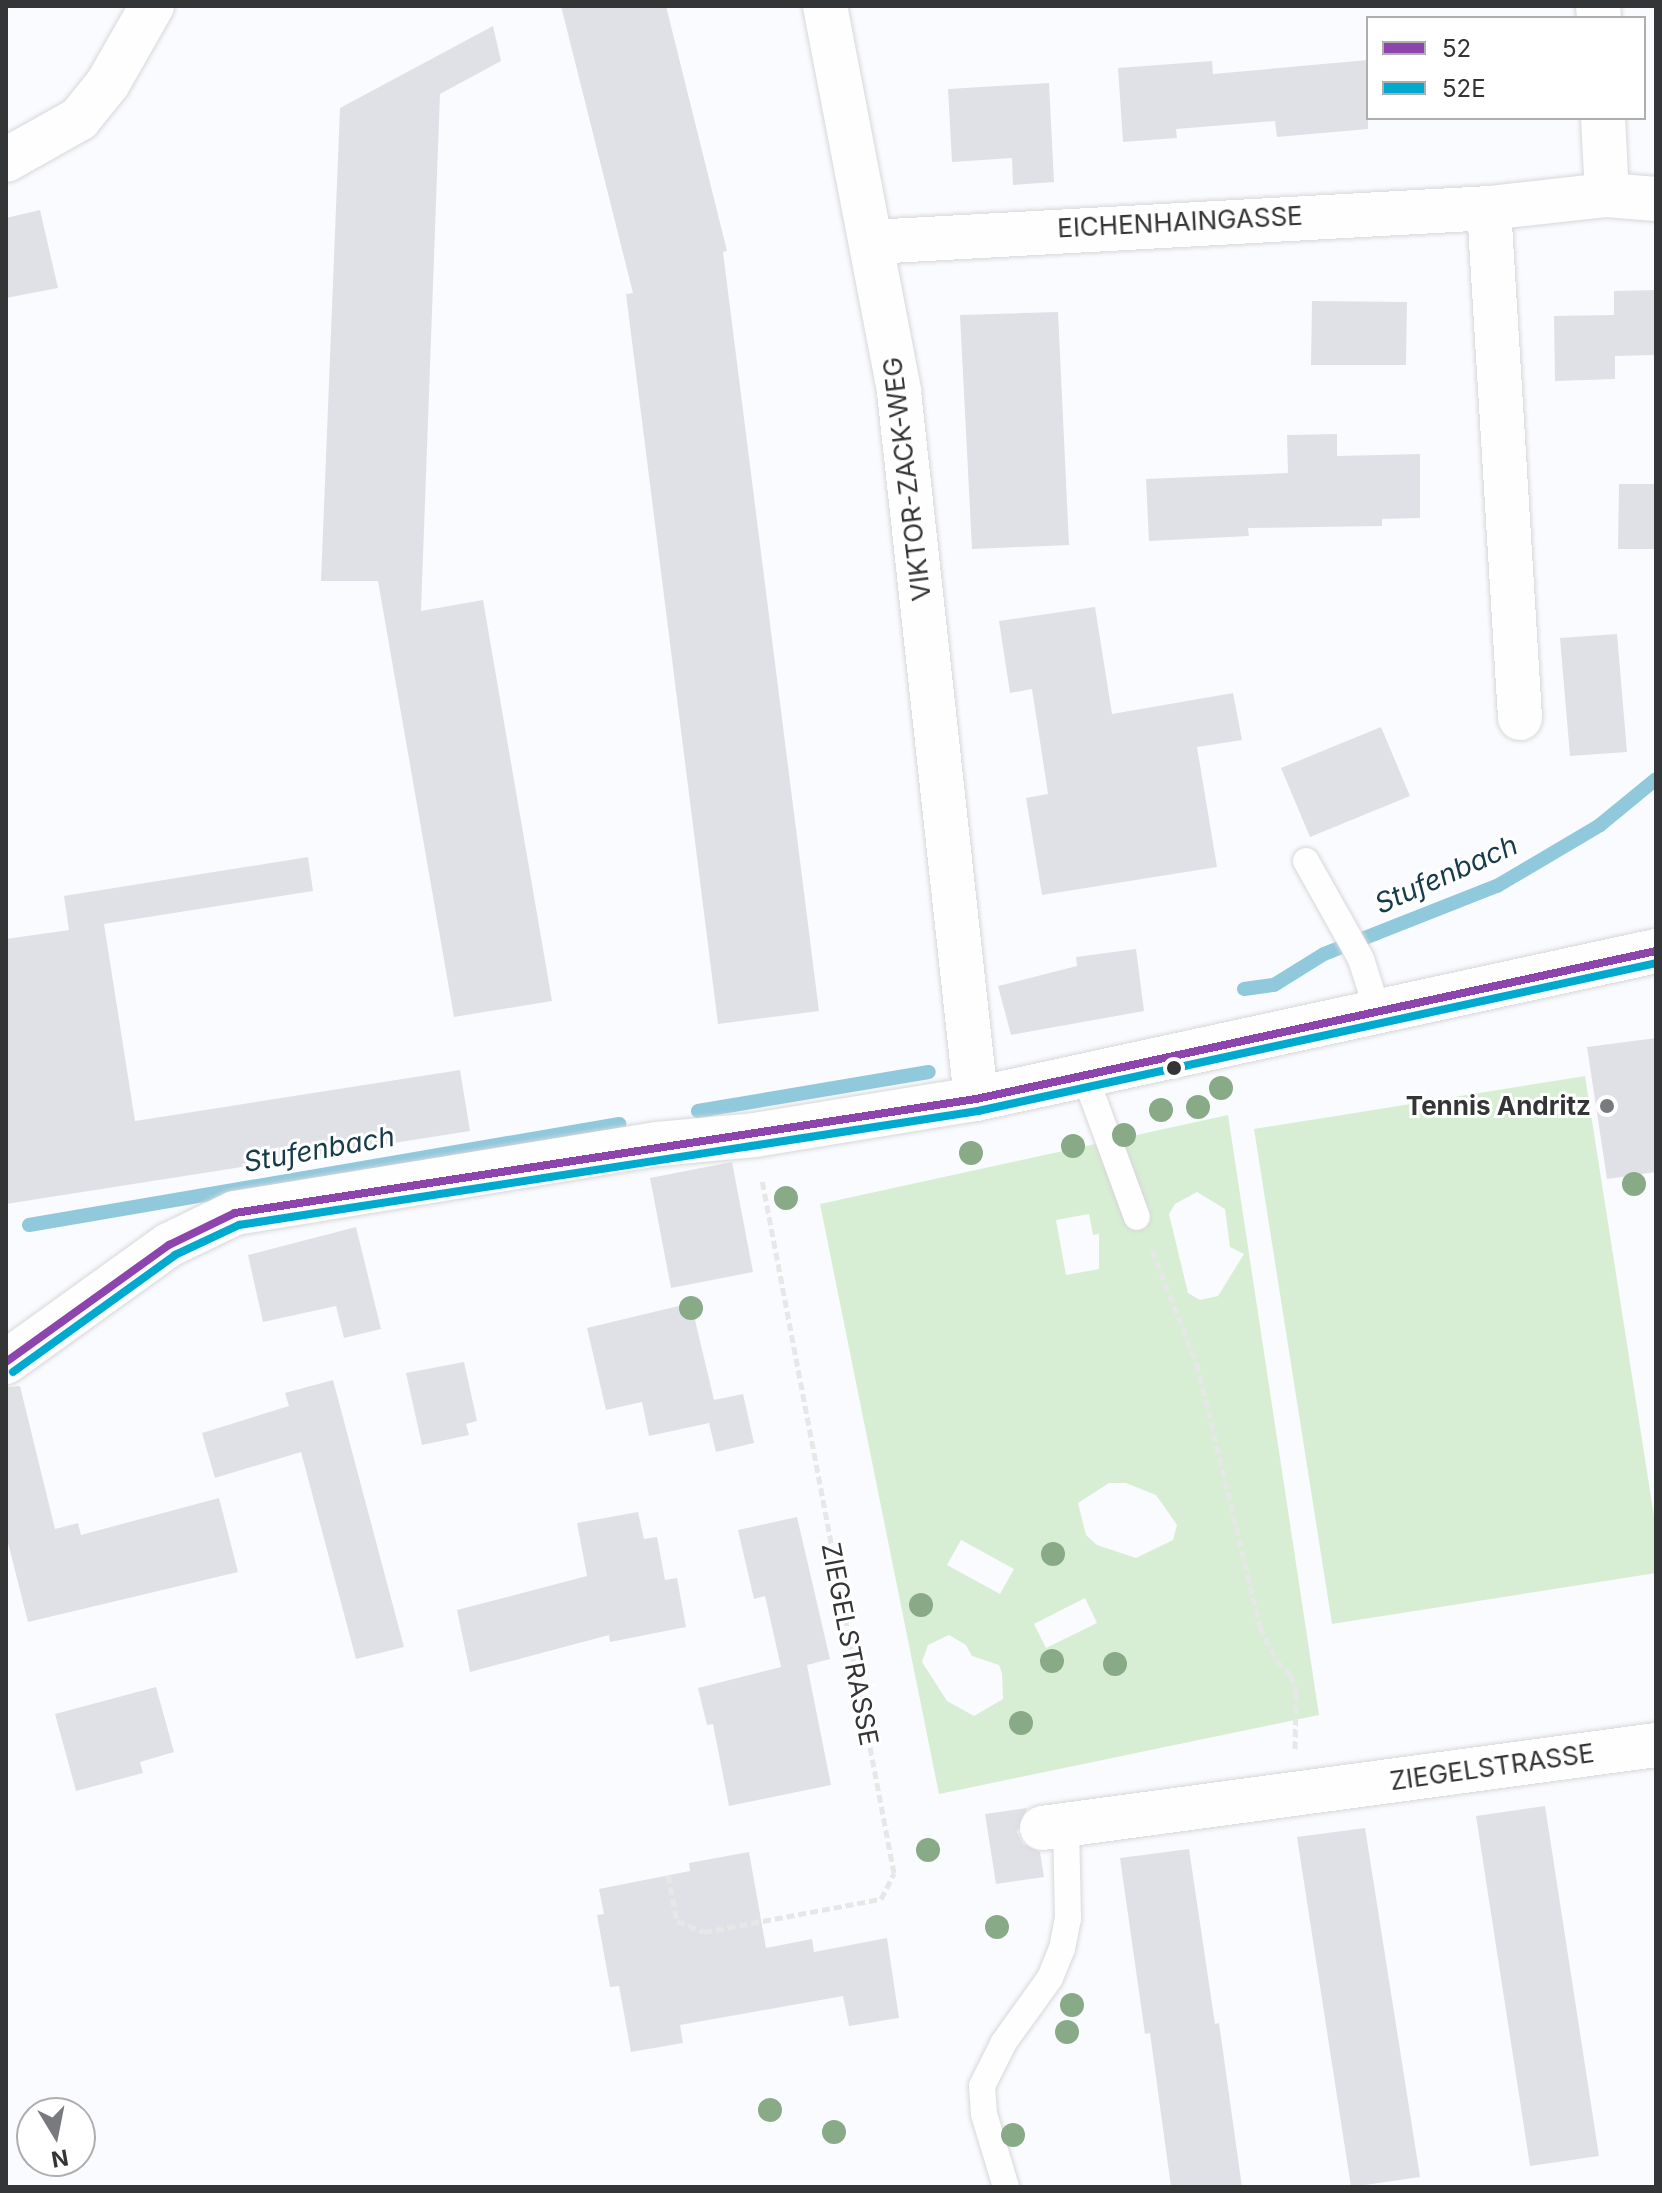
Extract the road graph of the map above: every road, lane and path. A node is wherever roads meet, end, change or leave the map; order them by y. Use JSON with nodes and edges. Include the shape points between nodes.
{"nodes":[{"id":1,"x":152,"y":6,"type":"edge"},
{"id":2,"x":825,"y":6,"type":"edge"},
{"id":3,"x":1603,"y":120,"type":"edge"},
{"id":4,"x":6,"y":160,"type":"edge"},
{"id":5,"x":1607,"y":195,"type":"junction"},
{"id":6,"x":1656,"y":199,"type":"edge"},
{"id":7,"x":1489,"y":208,"type":"junction"},
{"id":8,"x":872,"y":242,"type":"junction"},
{"id":9,"x":1520,"y":718,"type":"dead end"},
{"id":10,"x":1306,"y":861,"type":"dead end"},
{"id":11,"x":1656,"y":951,"type":"edge"},
{"id":12,"x":1377,"y":1009,"type":"junction"},
{"id":13,"x":1085,"y":1076,"type":"junction"},
{"id":14,"x":976,"y":1099,"type":"junction"},
{"id":15,"x":755,"y":1135,"type":"junction"},
{"id":16,"x":1137,"y":1217,"type":"joint"},
{"id":17,"x":6,"y":1362,"type":"edge"},
{"id":18,"x":1297,"y":1706,"type":"dead end"},
{"id":19,"x":1656,"y":1745,"type":"edge"},
{"id":20,"x":1054,"y":1826,"type":"joint"},
{"id":21,"x":668,"y":1875,"type":"dead end"},
{"id":22,"x":1006,"y":2187,"type":"edge"}],
"edges":[{"from":1,"to":4,"type":"street","via":[[108,83],[79,119]]},
{"from":2,"to":8,"type":"street","name":"VIKTOR-ZACK-WEG"},
{"from":3,"to":5,"type":"street"},
{"from":5,"to":6,"type":"street","name":"EICHENHAINGASSE"},
{"from":5,"to":7,"type":"street","name":"EICHENHAINGASSE"},
{"from":7,"to":8,"type":"street","name":"EICHENHAINGASSE"},
{"from":7,"to":9,"type":"street"},
{"from":8,"to":14,"type":"street","name":"VIKTOR-ZACK-WEG","via":[[899,392]]},
{"from":10,"to":12,"type":"lane","via":[[1361,959]]},
{"from":11,"to":12,"type":"street"},
{"from":12,"to":13,"type":"street"},
{"from":13,"to":14,"type":"street"},
{"from":13,"to":16,"type":"lane"},
{"from":14,"to":15,"type":"street"},
{"from":15,"to":17,"type":"street","via":[[658,1144],[235,1213],[169,1245]]},
{"from":15,"to":21,"type":"path","name":"ZIEGELSTRASSE","via":[[894,1873],[881,1899],[704,1932],[677,1921]]},
{"from":16,"to":18,"type":"path","via":[[1197,1364],[1260,1627],[1277,1661],[1291,1675]]},
{"from":19,"to":20,"type":"street","name":"ZIEGELSTRASSE"},
{"from":20,"to":22,"type":"lane","via":[[1068,1919],[1062,1949],[1050,1978],[1004,2042],[982,2086],[984,2114]]}]}
